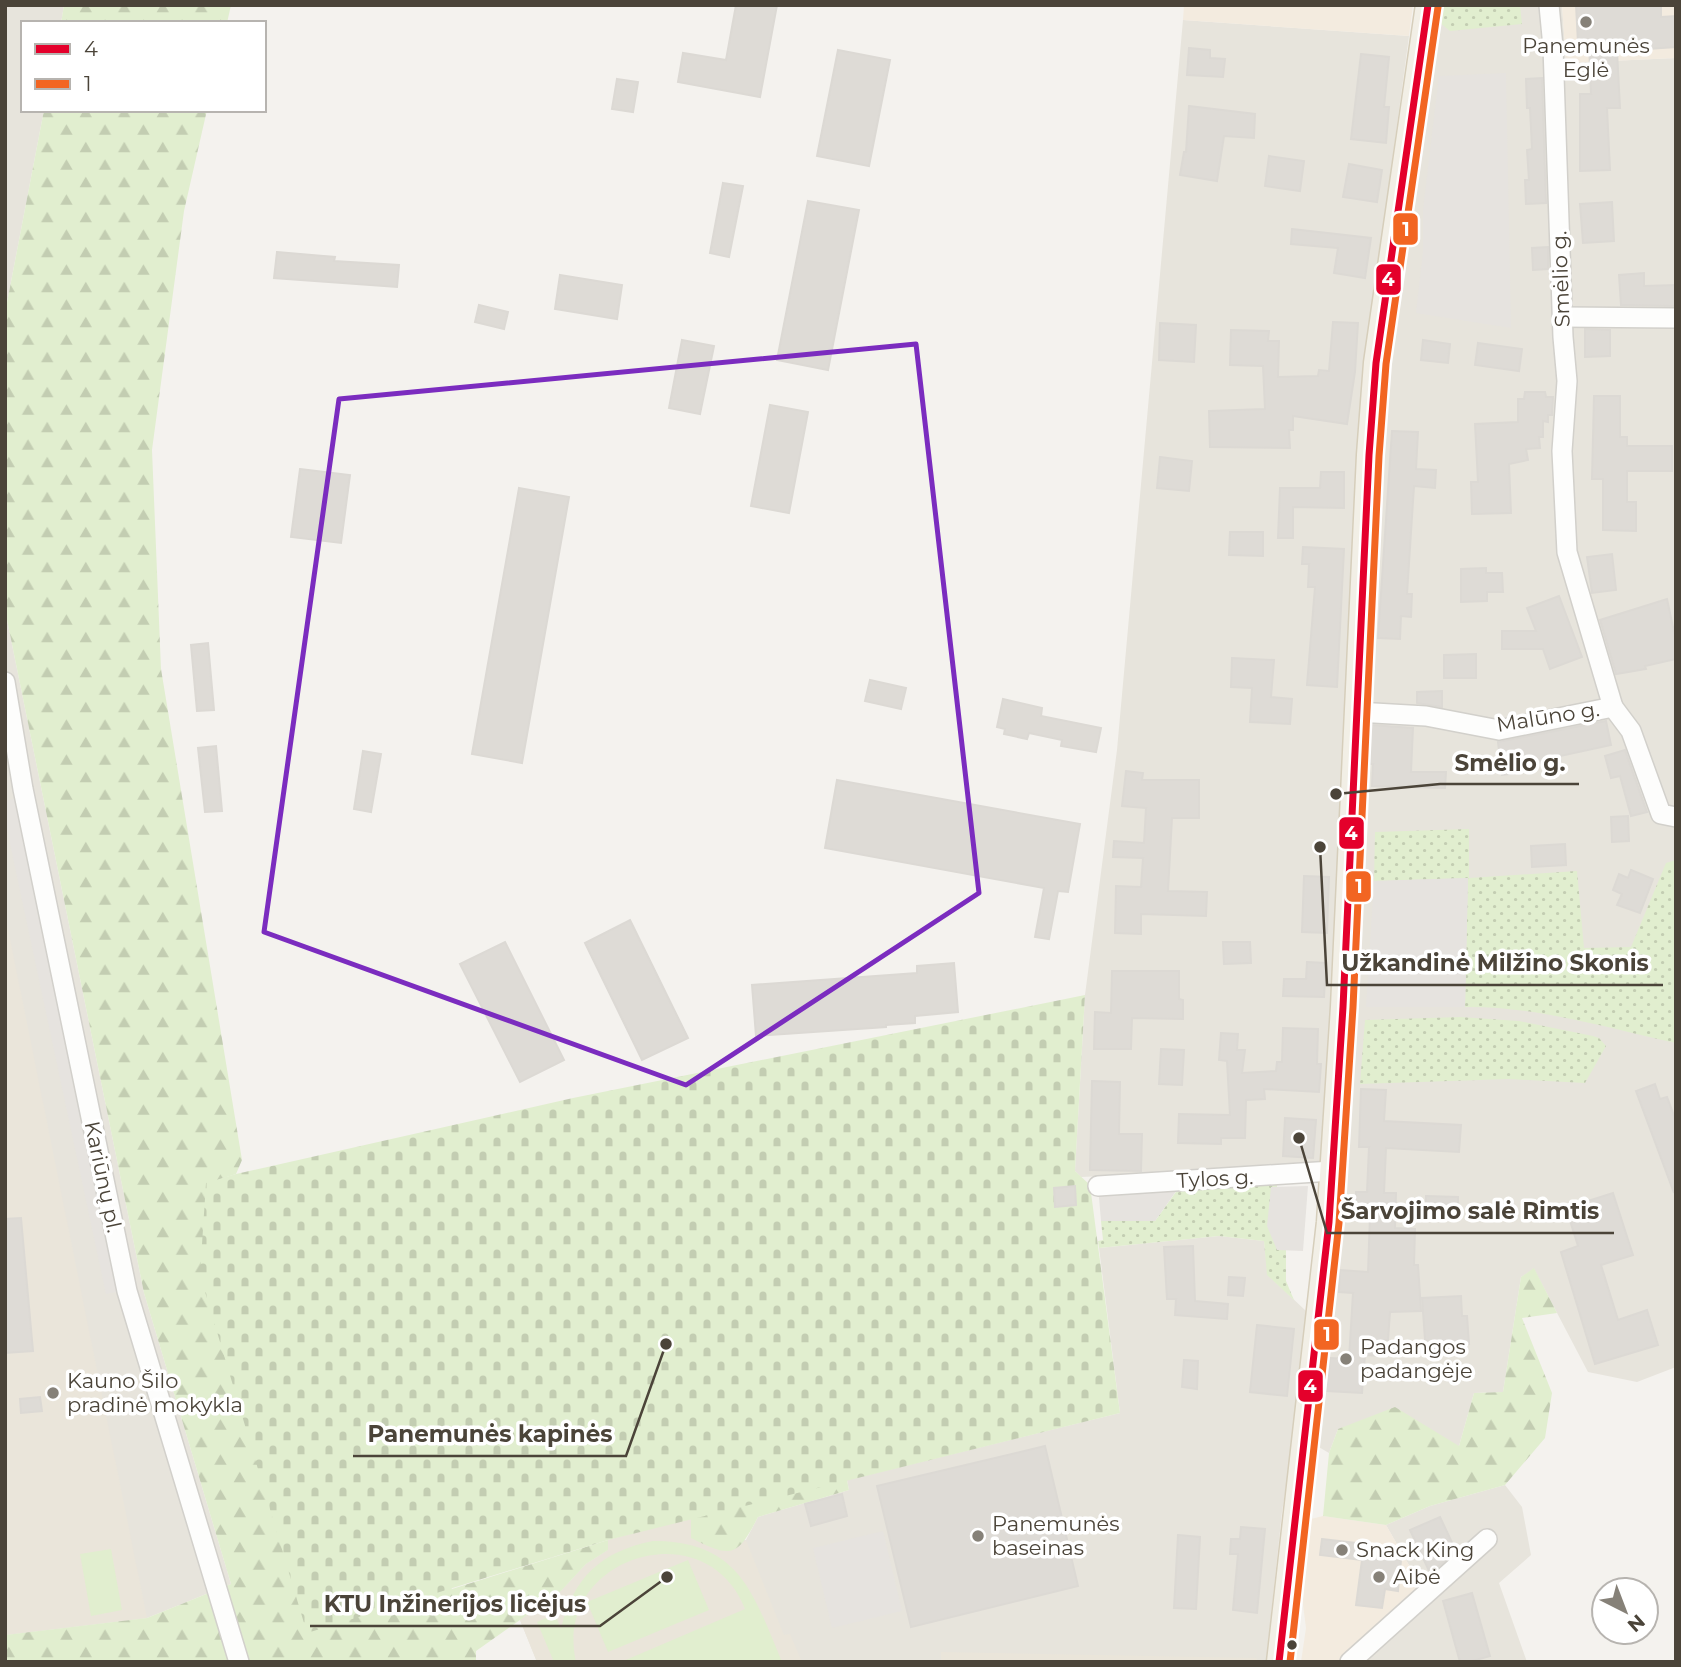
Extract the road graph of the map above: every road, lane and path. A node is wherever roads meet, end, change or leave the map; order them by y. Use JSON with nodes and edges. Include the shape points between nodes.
{"nodes":[{"id":1,"x":1428,"y":5,"type":"edge"},
{"id":2,"x":1549,"y":5,"type":"edge"},
{"id":3,"x":1563,"y":317,"type":"junction"},
{"id":4,"x":1676,"y":318,"type":"edge"},
{"id":5,"x":5,"y":682,"type":"edge"},
{"id":6,"x":1613,"y":706,"type":"junction"},
{"id":7,"x":1357,"y":712,"type":"junction"},
{"id":8,"x":1676,"y":817,"type":"edge"},
{"id":9,"x":1332,"y":1171,"type":"junction"},
{"id":10,"x":1098,"y":1186,"type":"dead end"},
{"id":11,"x":1487,"y":1539,"type":"dead end"},
{"id":12,"x":239,"y":1662,"type":"edge"},
{"id":13,"x":1279,"y":1662,"type":"edge"},
{"id":14,"x":1350,"y":1662,"type":"edge"}],
"edges":[{"from":1,"to":7,"type":"main road","via":[[1376,363]]},
{"from":2,"to":3,"type":"street","name":"Smėlio g."},
{"from":3,"to":4,"type":"street"},
{"from":3,"to":6,"type":"street","name":"Smėlio g.","via":[[1567,552]]},
{"from":5,"to":12,"type":"street","name":"Kariūnų pl.","via":[[127,1291]]},
{"from":6,"to":7,"type":"street","name":"Malūno g.","via":[[1499,730],[1426,716]]},
{"from":6,"to":8,"type":"street","name":"Smėlio g.","via":[[1631,731],[1661,814]]},
{"from":7,"to":9,"type":"main road"},
{"from":9,"to":10,"type":"street","name":"Tylos g."},
{"from":9,"to":13,"type":"main road"},
{"from":11,"to":14,"type":"street"}]}
